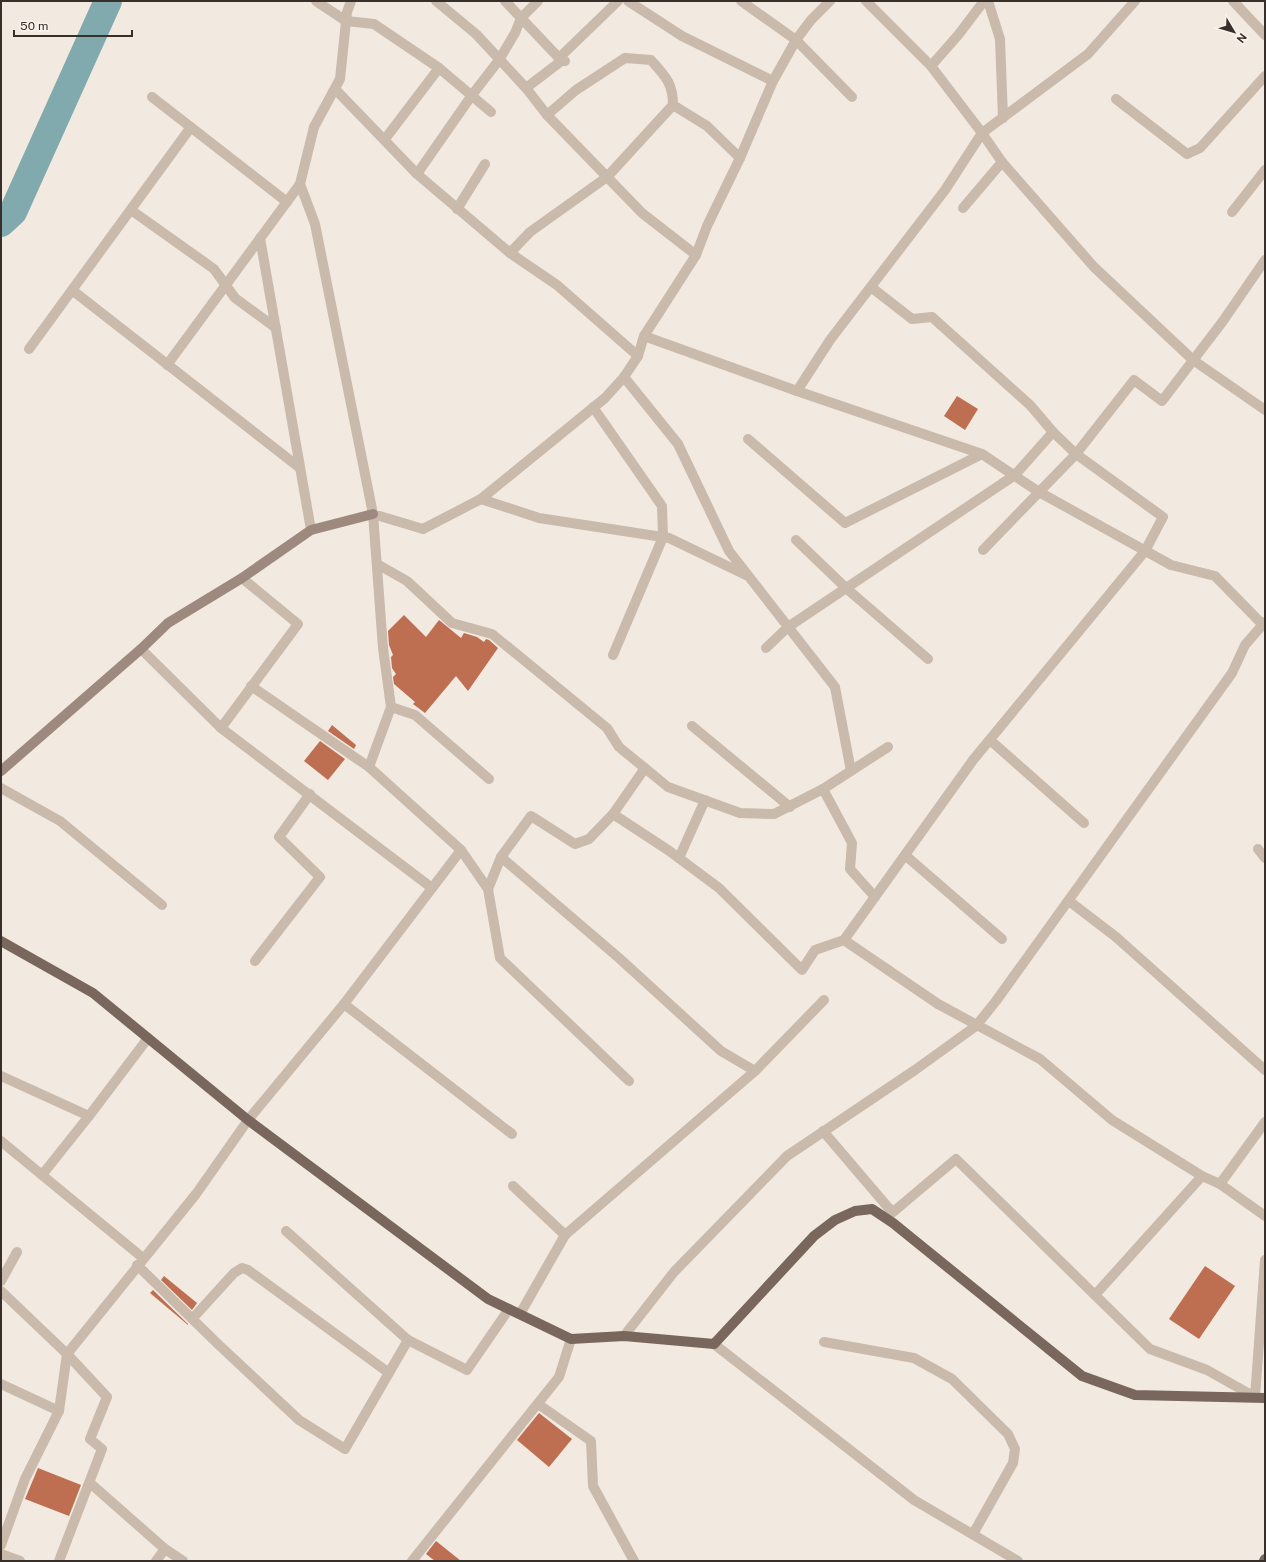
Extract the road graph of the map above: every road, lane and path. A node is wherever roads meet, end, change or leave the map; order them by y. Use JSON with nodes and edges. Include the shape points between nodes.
{"nodes":[{"id":1,"x":316,"y":1,"type":"edge"},
{"id":2,"x":351,"y":1,"type":"edge"},
{"id":3,"x":436,"y":1,"type":"edge"},
{"id":4,"x":505,"y":1,"type":"edge"},
{"id":5,"x":538,"y":1,"type":"edge"},
{"id":6,"x":618,"y":1,"type":"edge"},
{"id":7,"x":628,"y":1,"type":"edge"},
{"id":8,"x":741,"y":1,"type":"edge"},
{"id":9,"x":830,"y":1,"type":"edge"},
{"id":10,"x":866,"y":1,"type":"edge"},
{"id":11,"x":984,"y":1,"type":"edge"},
{"id":12,"x":988,"y":1,"type":"edge"},
{"id":13,"x":1135,"y":1,"type":"edge"},
{"id":14,"x":1233,"y":1,"type":"edge"},
{"id":15,"x":522,"y":18,"type":"junction"},
{"id":16,"x":346,"y":21,"type":"junction"},
{"id":17,"x":1265,"y":35,"type":"edge"},
{"id":18,"x":796,"y":40,"type":"junction"},
{"id":19,"x":499,"y":60,"type":"junction"},
{"id":20,"x":563,"y":60,"type":"junction"},
{"id":21,"x":931,"y":66,"type":"junction"},
{"id":22,"x":439,"y":68,"type":"junction"},
{"id":23,"x":1265,"y":76,"type":"edge"},
{"id":24,"x":773,"y":81,"type":"junction"},
{"id":25,"x":526,"y":88,"type":"junction"},
{"id":26,"x":335,"y":89,"type":"junction"},
{"id":27,"x":472,"y":96,"type":"junction"},
{"id":28,"x":152,"y":97,"type":"dead end"},
{"id":29,"x":852,"y":98,"type":"dead end"},
{"id":30,"x":1116,"y":99,"type":"dead end"},
{"id":31,"x":673,"y":105,"type":"junction"},
{"id":32,"x":491,"y":112,"type":"dead end"},
{"id":33,"x":547,"y":115,"type":"junction"},
{"id":34,"x":1003,"y":118,"type":"junction"},
{"id":35,"x":191,"y":127,"type":"junction"},
{"id":36,"x":982,"y":133,"type":"junction"},
{"id":37,"x":385,"y":139,"type":"junction"},
{"id":38,"x":740,"y":158,"type":"junction"},
{"id":39,"x":1002,"y":162,"type":"junction"},
{"id":40,"x":485,"y":164,"type":"dead end"},
{"id":41,"x":1265,"y":170,"type":"edge"},
{"id":42,"x":417,"y":174,"type":"junction"},
{"id":43,"x":607,"y":176,"type":"junction"},
{"id":44,"x":300,"y":184,"type":"junction"},
{"id":45,"x":287,"y":202,"type":"junction"},
{"id":46,"x":962,"y":208,"type":"dead end"},
{"id":47,"x":457,"y":209,"type":"junction"},
{"id":48,"x":131,"y":210,"type":"junction"},
{"id":49,"x":1232,"y":212,"type":"dead end"},
{"id":50,"x":260,"y":238,"type":"junction"},
{"id":51,"x":510,"y":253,"type":"junction"},
{"id":52,"x":696,"y":255,"type":"junction"},
{"id":53,"x":1265,"y":260,"type":"edge"},
{"id":54,"x":225,"y":285,"type":"junction"},
{"id":55,"x":871,"y":287,"type":"junction"},
{"id":56,"x":72,"y":290,"type":"junction"},
{"id":57,"x":276,"y":328,"type":"junction"},
{"id":58,"x":644,"y":336,"type":"junction"},
{"id":59,"x":29,"y":349,"type":"dead end"},
{"id":60,"x":638,"y":356,"type":"junction"},
{"id":61,"x":1193,"y":360,"type":"junction"},
{"id":62,"x":167,"y":365,"type":"junction"},
{"id":63,"x":624,"y":378,"type":"junction"},
{"id":64,"x":797,"y":392,"type":"junction"},
{"id":65,"x":593,"y":407,"type":"junction"},
{"id":66,"x":1265,"y":409,"type":"edge"},
{"id":67,"x":1053,"y":432,"type":"junction"},
{"id":68,"x":748,"y":439,"type":"dead end"},
{"id":69,"x":982,"y":454,"type":"junction"},
{"id":70,"x":1076,"y":454,"type":"junction"},
{"id":71,"x":300,"y":468,"type":"junction"},
{"id":72,"x":1015,"y":475,"type":"junction"},
{"id":73,"x":1039,"y":492,"type":"junction"},
{"id":74,"x":481,"y":499,"type":"junction"},
{"id":75,"x":373,"y":514,"type":"junction"},
{"id":76,"x":311,"y":530,"type":"junction"},
{"id":77,"x":663,"y":537,"type":"junction"},
{"id":78,"x":796,"y":540,"type":"dead end"},
{"id":79,"x":983,"y":550,"type":"dead end"},
{"id":80,"x":1145,"y":551,"type":"junction"},
{"id":81,"x":377,"y":564,"type":"junction"},
{"id":82,"x":748,"y":576,"type":"junction"},
{"id":83,"x":242,"y":578,"type":"junction"},
{"id":84,"x":846,"y":588,"type":"junction"},
{"id":85,"x":1264,"y":623,"type":"edge"},
{"id":86,"x":788,"y":627,"type":"junction"},
{"id":87,"x":766,"y":648,"type":"dead end"},
{"id":88,"x":141,"y":649,"type":"junction"},
{"id":89,"x":613,"y":655,"type":"dead end"},
{"id":90,"x":928,"y":659,"type":"dead end"},
{"id":91,"x":251,"y":686,"type":"junction"},
{"id":92,"x":391,"y":707,"type":"junction"},
{"id":93,"x":692,"y":726,"type":"dead end"},
{"id":94,"x":221,"y":728,"type":"junction"},
{"id":95,"x":990,"y":740,"type":"junction"},
{"id":96,"x":888,"y":747,"type":"dead end"},
{"id":97,"x":369,"y":767,"type":"junction"},
{"id":98,"x":645,"y":768,"type":"junction"},
{"id":99,"x":1,"y":771,"type":"edge"},
{"id":100,"x":851,"y":771,"type":"junction"},
{"id":101,"x":489,"y":779,"type":"dead end"},
{"id":102,"x":1,"y":788,"type":"edge"},
{"id":103,"x":823,"y":789,"type":"junction"},
{"id":104,"x":310,"y":794,"type":"junction"},
{"id":105,"x":705,"y":800,"type":"junction"},
{"id":106,"x":790,"y":807,"type":"junction"},
{"id":107,"x":613,"y":814,"type":"junction"},
{"id":108,"x":1084,"y":823,"type":"dead end"},
{"id":109,"x":1258,"y":849,"type":"dead end"},
{"id":110,"x":461,"y":850,"type":"junction"},
{"id":111,"x":905,"y":855,"type":"junction"},
{"id":112,"x":502,"y":857,"type":"junction"},
{"id":113,"x":679,"y":858,"type":"junction"},
{"id":114,"x":1265,"y":858,"type":"edge"},
{"id":115,"x":432,"y":888,"type":"junction"},
{"id":116,"x":488,"y":889,"type":"junction"},
{"id":117,"x":875,"y":897,"type":"junction"},
{"id":118,"x":1069,"y":900,"type":"junction"},
{"id":119,"x":162,"y":905,"type":"dead end"},
{"id":120,"x":1002,"y":939,"type":"dead end"},
{"id":121,"x":844,"y":940,"type":"junction"},
{"id":122,"x":1,"y":941,"type":"edge"},
{"id":123,"x":255,"y":961,"type":"dead end"},
{"id":124,"x":824,"y":1000,"type":"dead end"},
{"id":125,"x":344,"y":1004,"type":"junction"},
{"id":126,"x":976,"y":1026,"type":"junction"},
{"id":127,"x":148,"y":1038,"type":"junction"},
{"id":128,"x":755,"y":1070,"type":"junction"},
{"id":129,"x":1265,"y":1070,"type":"edge"},
{"id":130,"x":1,"y":1076,"type":"edge"},
{"id":131,"x":629,"y":1081,"type":"dead end"},
{"id":132,"x":89,"y":1116,"type":"junction"},
{"id":133,"x":248,"y":1120,"type":"junction"},
{"id":134,"x":1265,"y":1122,"type":"edge"},
{"id":135,"x":823,"y":1132,"type":"junction"},
{"id":136,"x":512,"y":1134,"type":"dead end"},
{"id":137,"x":1,"y":1141,"type":"edge"},
{"id":138,"x":42,"y":1175,"type":"junction"},
{"id":139,"x":1202,"y":1176,"type":"junction"},
{"id":140,"x":1220,"y":1184,"type":"junction"},
{"id":141,"x":513,"y":1186,"type":"dead end"},
{"id":142,"x":889,"y":1215,"type":"junction"},
{"id":143,"x":1265,"y":1216,"type":"edge"},
{"id":144,"x":286,"y":1231,"type":"dead end"},
{"id":145,"x":565,"y":1235,"type":"junction"},
{"id":146,"x":17,"y":1252,"type":"dead end"},
{"id":147,"x":1265,"y":1260,"type":"edge"},
{"id":148,"x":140,"y":1261,"type":"junction"},
{"id":149,"x":1,"y":1281,"type":"edge"},
{"id":150,"x":1,"y":1292,"type":"edge"},
{"id":151,"x":1095,"y":1295,"type":"junction"},
{"id":152,"x":1264,"y":1299,"type":"edge"},
{"id":153,"x":509,"y":1309,"type":"junction"},
{"id":154,"x":520,"y":1314,"type":"junction"},
{"id":155,"x":193,"y":1318,"type":"junction"},
{"id":156,"x":624,"y":1336,"type":"junction"},
{"id":157,"x":571,"y":1338,"type":"junction"},
{"id":158,"x":408,"y":1340,"type":"junction"},
{"id":159,"x":824,"y":1342,"type":"dead end"},
{"id":160,"x":714,"y":1344,"type":"junction"},
{"id":161,"x":67,"y":1354,"type":"junction"},
{"id":162,"x":389,"y":1373,"type":"junction"},
{"id":163,"x":1,"y":1384,"type":"edge"},
{"id":164,"x":1260,"y":1398,"type":"edge"},
{"id":165,"x":538,"y":1404,"type":"junction"},
{"id":166,"x":59,"y":1411,"type":"junction"},
{"id":167,"x":90,"y":1483,"type":"junction"},
{"id":168,"x":972,"y":1534,"type":"junction"},
{"id":169,"x":1,"y":1545,"type":"edge"},
{"id":170,"x":165,"y":1549,"type":"junction"},
{"id":171,"x":1,"y":1554,"type":"edge"},
{"id":172,"x":20,"y":1561,"type":"edge"},
{"id":173,"x":59,"y":1561,"type":"edge"},
{"id":174,"x":156,"y":1561,"type":"edge"},
{"id":175,"x":183,"y":1561,"type":"edge"},
{"id":176,"x":412,"y":1561,"type":"edge"},
{"id":177,"x":634,"y":1561,"type":"edge"},
{"id":178,"x":1018,"y":1561,"type":"edge"}],
"edges":[{"from":1,"to":16,"type":"street"},
{"from":2,"to":16,"type":"street"},
{"from":3,"to":19,"type":"street","via":[[476,34]]},
{"from":4,"to":15,"type":"street"},
{"from":5,"to":15,"type":"street"},
{"from":6,"to":20,"type":"street"},
{"from":7,"to":24,"type":"street","via":[[682,36]]},
{"from":8,"to":18,"type":"street"},
{"from":9,"to":18,"type":"street"},
{"from":10,"to":21,"type":"street"},
{"from":11,"to":21,"type":"street"},
{"from":12,"to":34,"type":"street","via":[[1000,39]]},
{"from":13,"to":34,"type":"street","via":[[1088,54]]},
{"from":14,"to":17,"type":"street"},
{"from":15,"to":19,"type":"street"},
{"from":15,"to":20,"type":"street"},
{"from":16,"to":22,"type":"street","via":[[374,24]]},
{"from":16,"to":26,"type":"street","via":[[340,79]]},
{"from":18,"to":24,"type":"street"},
{"from":18,"to":29,"type":"street"},
{"from":19,"to":25,"type":"street"},
{"from":19,"to":27,"type":"street"},
{"from":20,"to":25,"type":"street"},
{"from":21,"to":36,"type":"street"},
{"from":22,"to":27,"type":"street"},
{"from":22,"to":37,"type":"street"},
{"from":23,"to":30,"type":"street","via":[[1200,148],[1187,154]]},
{"from":24,"to":38,"type":"street"},
{"from":25,"to":33,"type":"street"},
{"from":26,"to":37,"type":"street"},
{"from":26,"to":44,"type":"street","via":[[314,128]]},
{"from":27,"to":32,"type":"street"},
{"from":27,"to":42,"type":"street"},
{"from":28,"to":35,"type":"street"},
{"from":31,"to":33,"type":"street","via":[[673,90],[651,60],[625,58],[576,90]]},
{"from":31,"to":38,"type":"street","via":[[707,126]]},
{"from":31,"to":43,"type":"street"},
{"from":33,"to":43,"type":"street"},
{"from":34,"to":36,"type":"street"},
{"from":35,"to":45,"type":"street"},
{"from":35,"to":48,"type":"street"},
{"from":36,"to":39,"type":"street"},
{"from":36,"to":55,"type":"street","via":[[946,190]]},
{"from":37,"to":42,"type":"street"},
{"from":38,"to":52,"type":"street"},
{"from":39,"to":46,"type":"street"},
{"from":39,"to":61,"type":"street","via":[[1094,267]]},
{"from":40,"to":47,"type":"street"},
{"from":41,"to":49,"type":"street"},
{"from":42,"to":47,"type":"street"},
{"from":43,"to":51,"type":"street","via":[[530,232]]},
{"from":43,"to":52,"type":"street","via":[[642,213]]},
{"from":44,"to":45,"type":"street"},
{"from":44,"to":75,"type":"street","via":[[315,224]]},
{"from":45,"to":50,"type":"street"},
{"from":47,"to":51,"type":"street"},
{"from":48,"to":54,"type":"street","via":[[214,269]]},
{"from":48,"to":56,"type":"street"},
{"from":50,"to":54,"type":"street"},
{"from":50,"to":57,"type":"street"},
{"from":51,"to":60,"type":"street","via":[[557,285]]},
{"from":52,"to":58,"type":"street"},
{"from":53,"to":61,"type":"street"},
{"from":54,"to":57,"type":"street","via":[[235,298]]},
{"from":54,"to":62,"type":"street"},
{"from":55,"to":64,"type":"street","via":[[830,340]]},
{"from":55,"to":67,"type":"street","via":[[912,319],[932,317],[1030,405]]},
{"from":56,"to":59,"type":"street"},
{"from":56,"to":62,"type":"street"},
{"from":57,"to":71,"type":"street"},
{"from":58,"to":60,"type":"street"},
{"from":58,"to":64,"type":"street"},
{"from":60,"to":63,"type":"street"},
{"from":61,"to":66,"type":"street"},
{"from":61,"to":70,"type":"street","via":[[1162,401],[1134,380]]},
{"from":62,"to":71,"type":"street"},
{"from":63,"to":65,"type":"street"},
{"from":63,"to":82,"type":"street","via":[[678,444],[729,551]]},
{"from":64,"to":69,"type":"street"},
{"from":65,"to":74,"type":"street"},
{"from":65,"to":77,"type":"street","via":[[662,506]]},
{"from":67,"to":70,"type":"street"},
{"from":67,"to":72,"type":"street"},
{"from":68,"to":69,"type":"street","via":[[845,523]]},
{"from":69,"to":72,"type":"street"},
{"from":70,"to":73,"type":"street"},
{"from":70,"to":80,"type":"street","via":[[1163,517]]},
{"from":71,"to":76,"type":"street"},
{"from":72,"to":73,"type":"street"},
{"from":72,"to":84,"type":"street"},
{"from":73,"to":79,"type":"street"},
{"from":73,"to":80,"type":"street"},
{"from":74,"to":75,"type":"street","via":[[423,529]]},
{"from":74,"to":77,"type":"street","via":[[539,518]]},
{"from":75,"to":76,"type":"main road"},
{"from":75,"to":81,"type":"street"},
{"from":76,"to":83,"type":"main road"},
{"from":77,"to":82,"type":"street"},
{"from":77,"to":89,"type":"street"},
{"from":78,"to":84,"type":"street"},
{"from":80,"to":85,"type":"street","via":[[1172,565],[1215,576]]},
{"from":80,"to":95,"type":"street"},
{"from":81,"to":92,"type":"street","via":[[383,648]]},
{"from":81,"to":98,"type":"street","via":[[407,580],[452,623],[492,634],[608,728],[619,747]]},
{"from":82,"to":86,"type":"street"},
{"from":83,"to":88,"type":"main road","via":[[168,623]]},
{"from":83,"to":91,"type":"street","via":[[298,624]]},
{"from":84,"to":86,"type":"street"},
{"from":84,"to":90,"type":"street"},
{"from":85,"to":118,"type":"street","via":[[1244,645],[1232,673]]},
{"from":86,"to":87,"type":"street"},
{"from":86,"to":100,"type":"street","via":[[835,687]]},
{"from":88,"to":94,"type":"street"},
{"from":88,"to":99,"type":"main road"},
{"from":91,"to":94,"type":"street"},
{"from":91,"to":97,"type":"street"},
{"from":92,"to":97,"type":"street"},
{"from":92,"to":101,"type":"street","via":[[415,715]]},
{"from":93,"to":106,"type":"street"},
{"from":94,"to":104,"type":"street"},
{"from":95,"to":108,"type":"street"},
{"from":95,"to":111,"type":"street"},
{"from":96,"to":100,"type":"street"},
{"from":97,"to":110,"type":"street"},
{"from":98,"to":105,"type":"street","via":[[668,787]]},
{"from":98,"to":107,"type":"street"},
{"from":100,"to":103,"type":"street"},
{"from":102,"to":119,"type":"street","via":[[60,821]]},
{"from":103,"to":106,"type":"street"},
{"from":103,"to":117,"type":"street","via":[[852,843],[850,869]]},
{"from":104,"to":115,"type":"street"},
{"from":104,"to":123,"type":"street","via":[[279,837],[320,877]]},
{"from":105,"to":106,"type":"street","via":[[740,813],[774,814]]},
{"from":105,"to":113,"type":"street"},
{"from":107,"to":112,"type":"street","via":[[589,839],[575,844],[531,816]]},
{"from":107,"to":113,"type":"street"},
{"from":109,"to":114,"type":"street"},
{"from":110,"to":115,"type":"street"},
{"from":110,"to":116,"type":"street"},
{"from":111,"to":117,"type":"street"},
{"from":111,"to":120,"type":"street"},
{"from":112,"to":116,"type":"street"},
{"from":112,"to":128,"type":"street","via":[[721,1051]]},
{"from":113,"to":121,"type":"street","via":[[719,888],[802,970],[815,950]]},
{"from":115,"to":125,"type":"street"},
{"from":116,"to":131,"type":"street","via":[[500,958]]},
{"from":117,"to":121,"type":"street"},
{"from":118,"to":126,"type":"street"},
{"from":118,"to":129,"type":"street","via":[[1116,937]]},
{"from":121,"to":126,"type":"street","via":[[938,1004]]},
{"from":122,"to":127,"type":"main road","via":[[93,993]]},
{"from":124,"to":128,"type":"street"},
{"from":125,"to":133,"type":"street"},
{"from":125,"to":136,"type":"street"},
{"from":126,"to":135,"type":"street"},
{"from":126,"to":139,"type":"street","via":[[1040,1059],[1112,1120]]},
{"from":127,"to":132,"type":"street"},
{"from":127,"to":133,"type":"main road"},
{"from":128,"to":145,"type":"street"},
{"from":130,"to":132,"type":"street"},
{"from":132,"to":138,"type":"street"},
{"from":133,"to":148,"type":"street","via":[[196,1194]]},
{"from":133,"to":153,"type":"main road","via":[[488,1299]]},
{"from":134,"to":140,"type":"street"},
{"from":135,"to":142,"type":"street"},
{"from":135,"to":156,"type":"street","via":[[787,1156],[674,1272]]},
{"from":137,"to":138,"type":"street"},
{"from":138,"to":148,"type":"street"},
{"from":139,"to":140,"type":"street"},
{"from":139,"to":151,"type":"street"},
{"from":140,"to":143,"type":"street"},
{"from":141,"to":145,"type":"street"},
{"from":142,"to":151,"type":"street","via":[[956,1159]]},
{"from":142,"to":160,"type":"main road","via":[[872,1210],[855,1211],[835,1220],[814,1236]]},
{"from":142,"to":164,"type":"main road","via":[[1082,1376],[1135,1395]]},
{"from":144,"to":158,"type":"street"},
{"from":145,"to":154,"type":"street"},
{"from":146,"to":149,"type":"street"},
{"from":147,"to":152,"type":"street"},
{"from":148,"to":155,"type":"street"},
{"from":148,"to":161,"type":"street"},
{"from":150,"to":161,"type":"street"},
{"from":151,"to":164,"type":"street","via":[[1150,1348],[1207,1370]]},
{"from":152,"to":164,"type":"street"},
{"from":153,"to":154,"type":"main road"},
{"from":153,"to":158,"type":"street","via":[[467,1370]]},
{"from":154,"to":157,"type":"main road"},
{"from":155,"to":162,"type":"street","via":[[234,1273],[242,1268]]},
{"from":155,"to":162,"type":"street","via":[[299,1420],[345,1449]]},
{"from":156,"to":157,"type":"main road"},
{"from":156,"to":160,"type":"main road"},
{"from":157,"to":165,"type":"street","via":[[558,1377]]},
{"from":158,"to":162,"type":"street"},
{"from":159,"to":168,"type":"street","via":[[914,1358],[952,1379],[1008,1434],[1015,1449],[1013,1463]]},
{"from":160,"to":168,"type":"street","via":[[914,1500]]},
{"from":161,"to":166,"type":"street"},
{"from":161,"to":167,"type":"street","via":[[107,1397],[90,1439],[102,1450]]},
{"from":163,"to":166,"type":"street"},
{"from":165,"to":176,"type":"street"},
{"from":165,"to":177,"type":"street","via":[[591,1441],[593,1486]]},
{"from":166,"to":169,"type":"street","via":[[25,1479]]},
{"from":167,"to":170,"type":"street"},
{"from":167,"to":173,"type":"street"},
{"from":168,"to":178,"type":"street"},
{"from":170,"to":174,"type":"street"},
{"from":170,"to":175,"type":"street"},
{"from":171,"to":172,"type":"street"}]}
